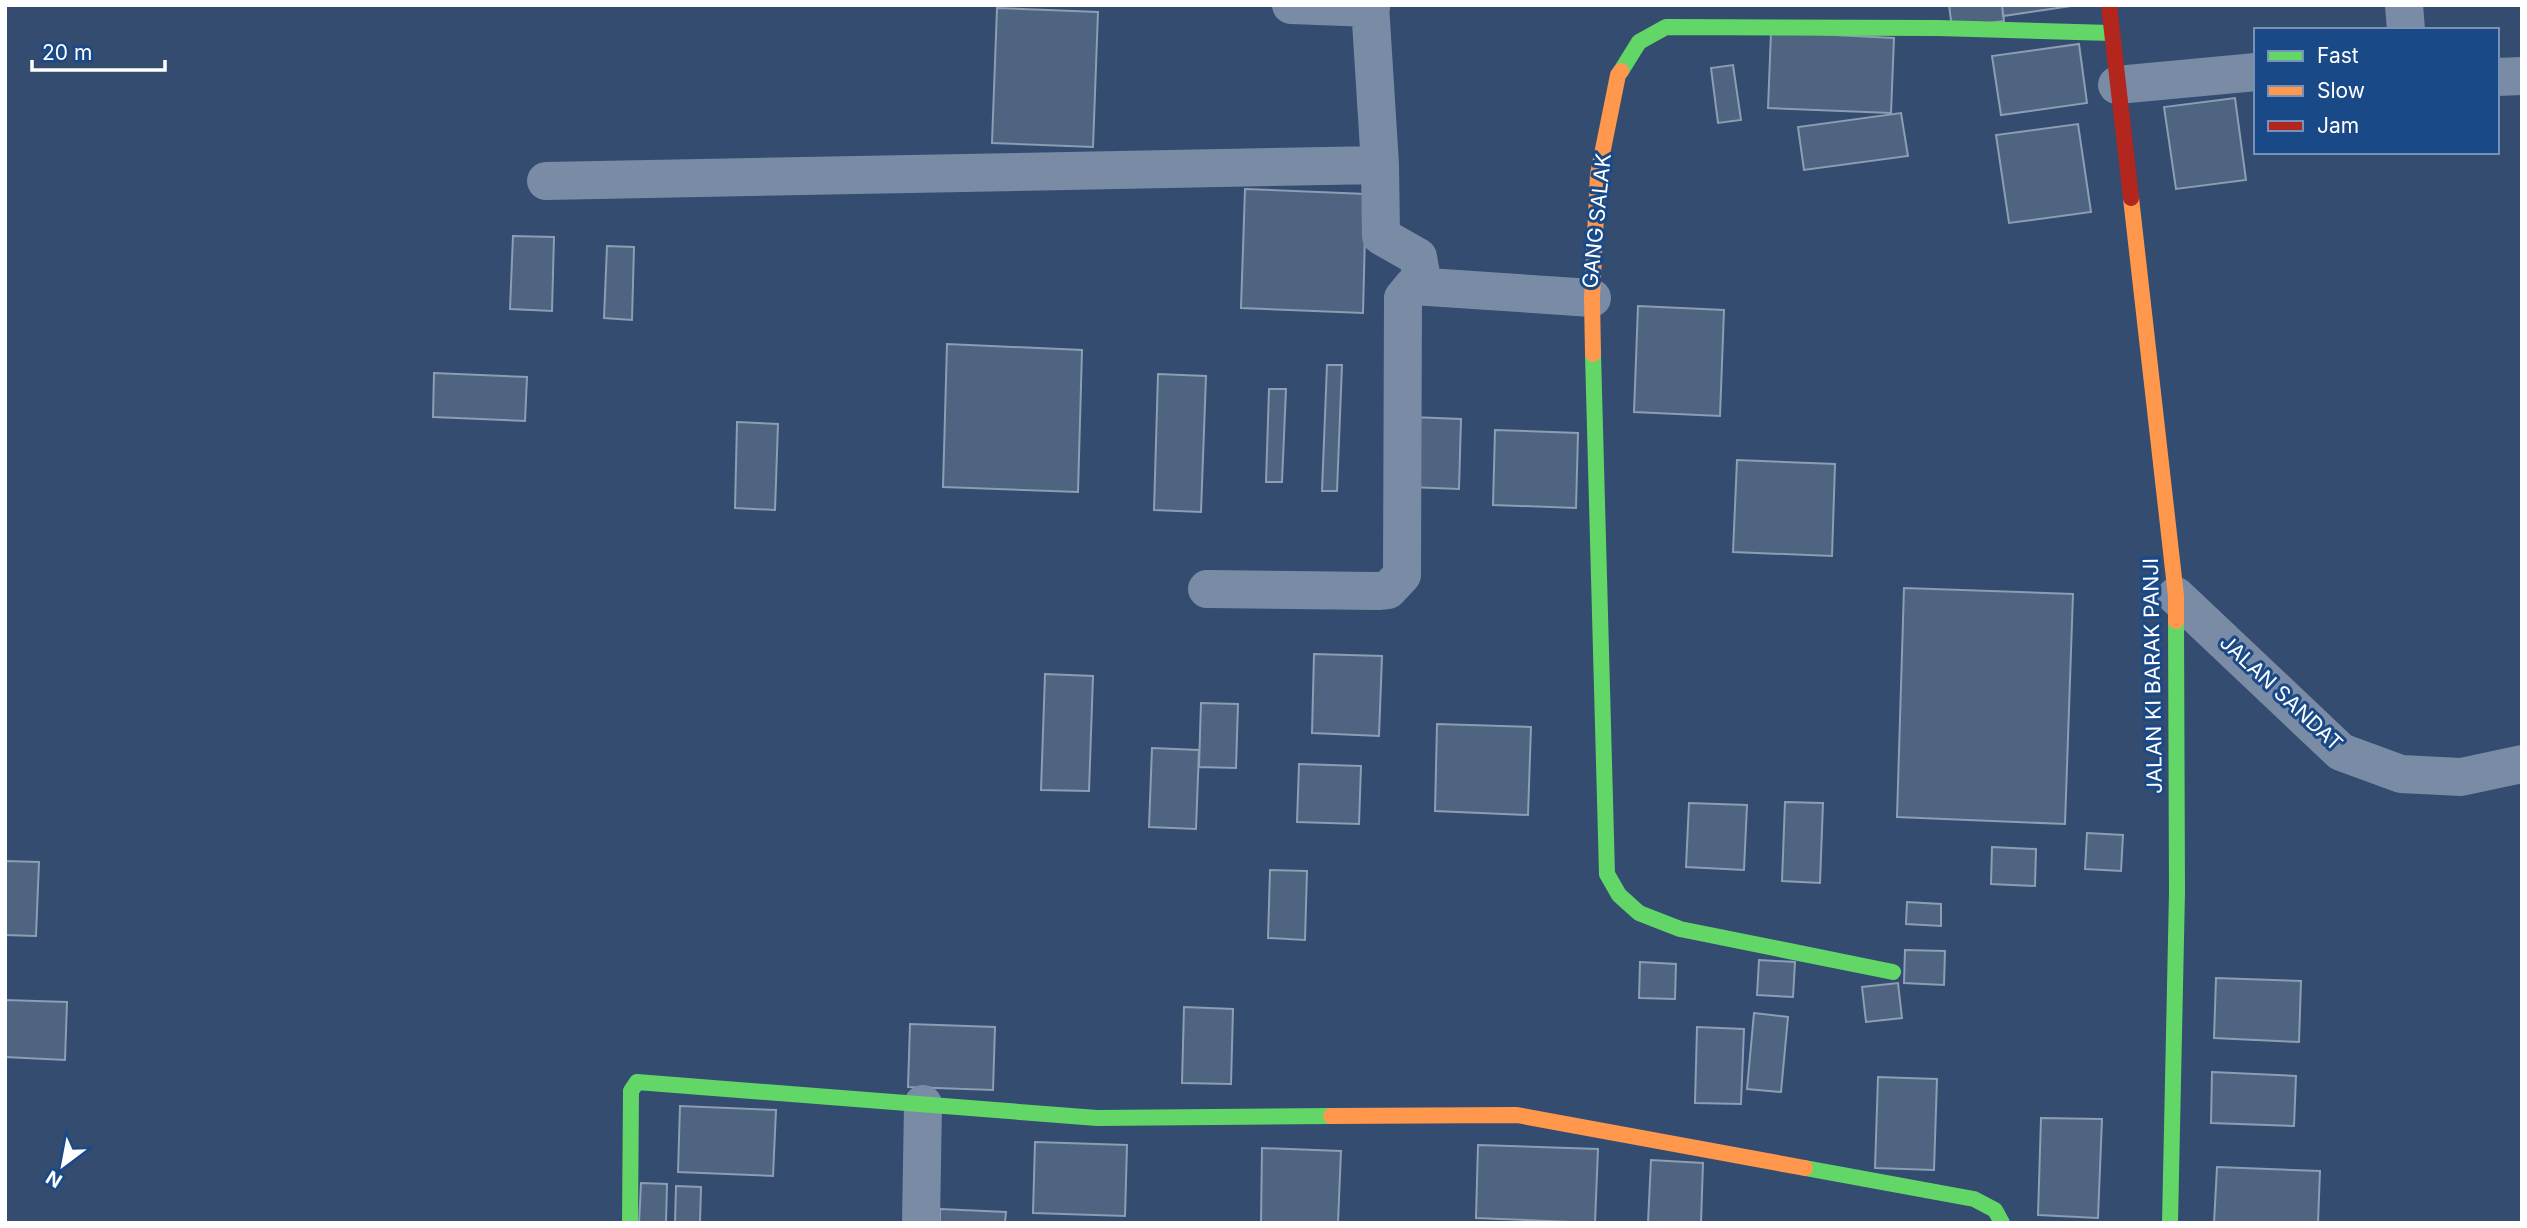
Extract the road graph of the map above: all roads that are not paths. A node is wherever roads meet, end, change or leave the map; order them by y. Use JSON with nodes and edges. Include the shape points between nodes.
{"nodes":[{"id":1,"x":1292,"y":5,"type":"edge"},
{"id":2,"x":2109,"y":5,"type":"edge"},
{"id":3,"x":2404,"y":5,"type":"edge"},
{"id":4,"x":1371,"y":7,"type":"edge"},
{"id":5,"x":2406,"y":28,"type":"edge"},
{"id":6,"x":2110,"y":33,"type":"junction"},
{"id":7,"x":2254,"y":72,"type":"edge"},
{"id":8,"x":2522,"y":76,"type":"edge"},
{"id":9,"x":2499,"y":77,"type":"edge"},
{"id":10,"x":2117,"y":85,"type":"junction"},
{"id":11,"x":1380,"y":165,"type":"junction"},
{"id":12,"x":546,"y":181,"type":"dead end"},
{"id":13,"x":1423,"y":286,"type":"junction"},
{"id":14,"x":1592,"y":298,"type":"junction"},
{"id":15,"x":1207,"y":589,"type":"dead end"},
{"id":16,"x":2176,"y":596,"type":"junction"},
{"id":17,"x":2522,"y":764,"type":"edge"},
{"id":18,"x":1893,"y":972,"type":"dead end"},
{"id":19,"x":923,"y":1104,"type":"junction"},
{"id":20,"x":630,"y":1223,"type":"edge"},
{"id":21,"x":921,"y":1223,"type":"edge"},
{"id":22,"x":2003,"y":1223,"type":"edge"},
{"id":23,"x":2170,"y":1223,"type":"edge"}],
"edges":[{"from":1,"to":4,"type":"street"},
{"from":2,"to":6,"type":"street","name":"JALAN KI BARAK PANJI"},
{"from":3,"to":5,"type":"street"},
{"from":4,"to":11,"type":"street"},
{"from":6,"to":10,"type":"street","name":"JALAN KI BARAK PANJI"},
{"from":6,"to":14,"type":"street","name":"GANG SALAK","via":[[1666,27],[1639,42],[1618,75],[1598,174]]},
{"from":7,"to":10,"type":"street"},
{"from":8,"to":9,"type":"street"},
{"from":10,"to":16,"type":"street","name":"JALAN KI BARAK PANJI"},
{"from":11,"to":12,"type":"street"},
{"from":11,"to":13,"type":"street","via":[[1381,236],[1418,257]]},
{"from":13,"to":14,"type":"street","name":"GANG SALAK"},
{"from":13,"to":15,"type":"street","via":[[1413,286],[1403,298],[1402,575],[1388,590],[1378,591]]},
{"from":14,"to":18,"type":"street","via":[[1608,873],[1619,895],[1639,913],[1680,929]]},
{"from":16,"to":17,"type":"street","name":"JALAN SANDAT","via":[[2341,752],[2401,775],[2461,777]]},
{"from":16,"to":23,"type":"street","name":"JALAN KI BARAK PANJI","via":[[2177,892]]},
{"from":19,"to":20,"type":"street","via":[[637,1082],[631,1091]]},
{"from":19,"to":21,"type":"street"},
{"from":19,"to":22,"type":"street","via":[[1097,1118],[1517,1115],[1973,1199],[1987,1203]]}]}
